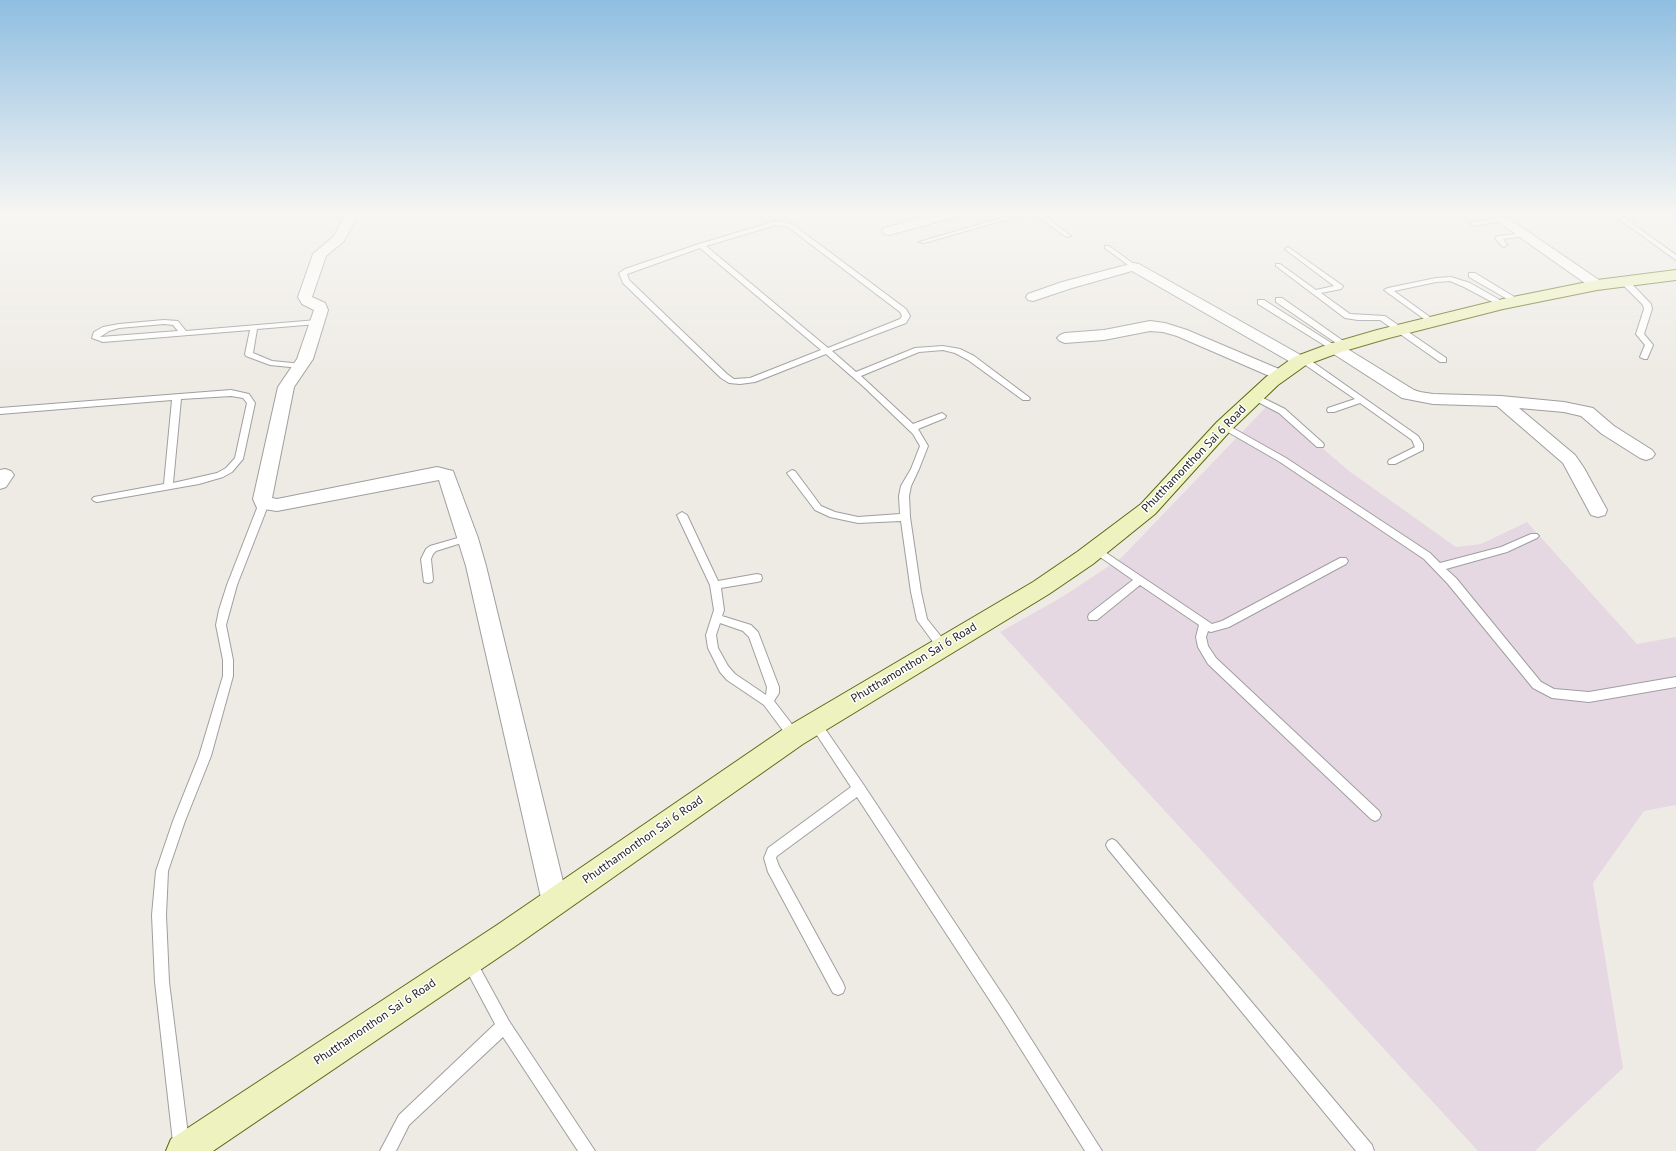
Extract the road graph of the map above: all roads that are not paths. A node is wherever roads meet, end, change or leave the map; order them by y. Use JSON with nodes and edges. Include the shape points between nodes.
{"nodes":[{"id":1,"x":315,"y":268,"type":"edge"},
{"id":2,"x":633,"y":268,"type":"edge"},
{"id":3,"x":728,"y":268,"type":"edge"},
{"id":4,"x":846,"y":268,"type":"edge"},
{"id":5,"x":1128,"y":268,"type":"edge"},
{"id":6,"x":1135,"y":268,"type":"edge"},
{"id":7,"x":1282,"y":268,"type":"edge"},
{"id":8,"x":1314,"y":268,"type":"edge"},
{"id":9,"x":1572,"y":268,"type":"edge"},
{"id":10,"x":1472,"y":275,"type":"dead end"},
{"id":11,"x":1676,"y":275,"type":"edge"},
{"id":12,"x":1624,"y":281,"type":"junction"},
{"id":13,"x":1598,"y":285,"type":"junction"},
{"id":14,"x":1315,"y":292,"type":"junction"},
{"id":15,"x":1033,"y":297,"type":"dead end"},
{"id":16,"x":1279,"y":300,"type":"dead end"},
{"id":17,"x":1261,"y":302,"type":"dead end"},
{"id":18,"x":1510,"y":303,"type":"junction"},
{"id":19,"x":317,"y":322,"type":"junction"},
{"id":20,"x":1431,"y":322,"type":"junction"},
{"id":21,"x":254,"y":327,"type":"junction"},
{"id":22,"x":1400,"y":330,"type":"junction"},
{"id":23,"x":184,"y":333,"type":"junction"},
{"id":24,"x":1065,"y":338,"type":"dead end"},
{"id":25,"x":1340,"y":347,"type":"junction"},
{"id":26,"x":826,"y":350,"type":"junction"},
{"id":27,"x":1644,"y":357,"type":"dead end"},
{"id":28,"x":1302,"y":360,"type":"junction"},
{"id":29,"x":1443,"y":360,"type":"dead end"},
{"id":30,"x":300,"y":366,"type":"junction"},
{"id":31,"x":856,"y":376,"type":"junction"},
{"id":32,"x":1266,"y":387,"type":"junction"},
{"id":33,"x":177,"y":396,"type":"junction"},
{"id":34,"x":1026,"y":398,"type":"dead end"},
{"id":35,"x":1361,"y":400,"type":"junction"},
{"id":36,"x":1501,"y":401,"type":"junction"},
{"id":37,"x":1331,"y":410,"type":"dead end"},
{"id":38,"x":0,"y":411,"type":"edge"},
{"id":39,"x":942,"y":416,"type":"dead end"},
{"id":40,"x":1224,"y":426,"type":"junction"},
{"id":41,"x":912,"y":428,"type":"junction"},
{"id":42,"x":1320,"y":445,"type":"dead end"},
{"id":43,"x":1646,"y":454,"type":"dead end"},
{"id":44,"x":1392,"y":462,"type":"dead end"},
{"id":45,"x":792,"y":473,"type":"dead end"},
{"id":46,"x":168,"y":486,"type":"junction"},
{"id":47,"x":97,"y":499,"type":"dead end"},
{"id":48,"x":264,"y":503,"type":"junction"},
{"id":49,"x":1598,"y":510,"type":"dead end"},
{"id":50,"x":682,"y":515,"type":"dead end"},
{"id":51,"x":905,"y":517,"type":"junction"},
{"id":52,"x":1534,"y":536,"type":"dead end"},
{"id":53,"x":468,"y":538,"type":"junction"},
{"id":54,"x":1096,"y":550,"type":"junction"},
{"id":55,"x":1343,"y":561,"type":"dead end"},
{"id":56,"x":1439,"y":568,"type":"junction"},
{"id":57,"x":757,"y":578,"type":"dead end"},
{"id":58,"x":428,"y":579,"type":"dead end"},
{"id":59,"x":1140,"y":580,"type":"junction"},
{"id":60,"x":715,"y":585,"type":"junction"},
{"id":61,"x":1093,"y":617,"type":"dead end"},
{"id":62,"x":716,"y":618,"type":"junction"},
{"id":63,"x":1204,"y":625,"type":"junction"},
{"id":64,"x":943,"y":647,"type":"junction"},
{"id":65,"x":1676,"y":682,"type":"edge"},
{"id":66,"x":768,"y":702,"type":"junction"},
{"id":67,"x":805,"y":729,"type":"junction"},
{"id":68,"x":859,"y":788,"type":"junction"},
{"id":69,"x":1375,"y":814,"type":"dead end"},
{"id":70,"x":1112,"y":845,"type":"dead end"},
{"id":71,"x":555,"y":902,"type":"junction"},
{"id":72,"x":468,"y":960,"type":"junction"},
{"id":73,"x":838,"y":988,"type":"dead end"},
{"id":74,"x":504,"y":1026,"type":"junction"},
{"id":75,"x":182,"y":1151,"type":"edge"},
{"id":76,"x":388,"y":1151,"type":"edge"},
{"id":77,"x":587,"y":1151,"type":"edge"},
{"id":78,"x":1094,"y":1151,"type":"edge"},
{"id":79,"x":1366,"y":1151,"type":"edge"}],
"edges":[{"from":1,"to":19,"type":"street","via":[[305,296],[307,301],[320,306]]},
{"from":2,"to":26,"type":"lane","via":[[623,273],[624,277],[732,381],[752,380]]},
{"from":3,"to":26,"type":"lane"},
{"from":4,"to":26,"type":"lane","via":[[906,313],[906,316],[903,321]]},
{"from":5,"to":15,"type":"street"},
{"from":6,"to":28,"type":"street"},
{"from":7,"to":14,"type":"lane"},
{"from":8,"to":14,"type":"lane","via":[[1339,286]]},
{"from":9,"to":13,"type":"street"},
{"from":10,"to":18,"type":"lane"},
{"from":11,"to":12,"type":"main road","name":"Phutthamonthon Sai 6 Road"},
{"from":12,"to":13,"type":"main road","name":"Phutthamonthon Sai 6 Road"},
{"from":12,"to":27,"type":"lane","via":[[1647,304],[1648,309],[1640,334],[1649,345]]},
{"from":13,"to":18,"type":"main road","name":"Phutthamonthon Sai 6 Road"},
{"from":14,"to":22,"type":"lane","via":[[1348,316],[1378,317]]},
{"from":16,"to":25,"type":"lane"},
{"from":17,"to":25,"type":"lane"},
{"from":18,"to":20,"type":"main road","name":"Phutthamonthon Sai 6 Road"},
{"from":18,"to":20,"type":"lane","via":[[1451,279],[1388,290]]},
{"from":19,"to":21,"type":"lane"},
{"from":19,"to":30,"type":"street","via":[[305,359]]},
{"from":20,"to":22,"type":"main road","name":"Phutthamonthon Sai 6 Road"},
{"from":21,"to":23,"type":"lane"},
{"from":21,"to":30,"type":"lane","via":[[249,354],[270,363]]},
{"from":22,"to":25,"type":"main road","name":"Phutthamonthon Sai 6 Road"},
{"from":22,"to":29,"type":"lane"},
{"from":23,"to":23,"type":"lane","via":[[103,340],[96,338],[97,334],[106,329],[164,322],[175,323]]},
{"from":24,"to":32,"type":"street","via":[[1104,335],[1150,326],[1165,328],[1182,333]]},
{"from":25,"to":28,"type":"main road","name":"Phutthamonthon Sai 6 Road"},
{"from":25,"to":36,"type":"street","via":[[1385,380],[1414,396]]},
{"from":26,"to":31,"type":"lane"},
{"from":28,"to":32,"type":"main road","name":"Phutthamonthon Sai 6 Road"},
{"from":28,"to":35,"type":"lane"},
{"from":30,"to":48,"type":"street","via":[[286,387],[262,499]]},
{"from":31,"to":34,"type":"lane","via":[[918,350],[943,348],[971,358]]},
{"from":31,"to":41,"type":"lane"},
{"from":32,"to":40,"type":"main road","name":"Phutthamonthon Sai 6 Road"},
{"from":32,"to":42,"type":"lane","via":[[1282,411]]},
{"from":33,"to":38,"type":"lane"},
{"from":33,"to":46,"type":"lane"},
{"from":33,"to":46,"type":"lane","via":[[231,393],[246,396],[251,403],[238,459],[229,470],[220,475]]},
{"from":35,"to":37,"type":"lane"},
{"from":35,"to":44,"type":"lane","via":[[1415,438],[1419,444],[1420,448],[1413,453]]},
{"from":36,"to":43,"type":"street","via":[[1564,407],[1587,412],[1608,430]]},
{"from":36,"to":49,"type":"street","via":[[1568,459],[1578,472]]},
{"from":39,"to":41,"type":"lane"},
{"from":40,"to":54,"type":"main road","name":"Phutthamonthon Sai 6 Road","via":[[1148,509]]},
{"from":40,"to":56,"type":"lane","via":[[1283,460],[1426,556]]},
{"from":41,"to":51,"type":"lane","via":[[924,446],[906,486]]},
{"from":45,"to":51,"type":"lane","via":[[818,508],[833,515],[858,520]]},
{"from":46,"to":47,"type":"lane"},
{"from":48,"to":53,"type":"street","via":[[277,505],[443,473],[448,475]]},
{"from":48,"to":75,"type":"lane","via":[[224,610],[221,625],[228,660],[228,676],[221,702],[205,756],[162,871],[159,915],[162,982]]},
{"from":50,"to":60,"type":"lane"},
{"from":51,"to":64,"type":"lane","via":[[922,620]]},
{"from":52,"to":56,"type":"lane","via":[[1504,550]]},
{"from":53,"to":58,"type":"lane","via":[[433,548],[429,552],[426,559]]},
{"from":53,"to":71,"type":"street"},
{"from":54,"to":59,"type":"lane"},
{"from":54,"to":64,"type":"main road","name":"Phutthamonthon Sai 6 Road","via":[[1041,588]]},
{"from":55,"to":63,"type":"lane","via":[[1225,624],[1211,628]]},
{"from":56,"to":65,"type":"lane","via":[[1537,685],[1552,693],[1589,697]]},
{"from":57,"to":60,"type":"lane"},
{"from":59,"to":61,"type":"lane"},
{"from":59,"to":63,"type":"lane"},
{"from":60,"to":62,"type":"lane","via":[[719,610]]},
{"from":62,"to":66,"type":"lane","via":[[711,635],[713,648],[724,670]]},
{"from":62,"to":66,"type":"lane","via":[[736,623],[754,635],[773,687]]},
{"from":63,"to":69,"type":"lane","via":[[1201,636],[1203,647],[1212,661]]},
{"from":64,"to":67,"type":"main road","name":"Phutthamonthon Sai 6 Road"},
{"from":66,"to":67,"type":"lane"},
{"from":67,"to":68,"type":"lane"},
{"from":67,"to":71,"type":"main road","name":"Phutthamonthon Sai 6 Road"},
{"from":68,"to":73,"type":"lane","via":[[772,852],[770,858]]},
{"from":68,"to":78,"type":"lane","via":[[1008,1014]]},
{"from":70,"to":79,"type":"lane"},
{"from":71,"to":72,"type":"main road","name":"Phutthamonthon Sai 6 Road"},
{"from":72,"to":74,"type":"lane"},
{"from":72,"to":75,"type":"main road","name":"Phutthamonthon Sai 6 Road"},
{"from":74,"to":76,"type":"lane","via":[[404,1120]]},
{"from":74,"to":77,"type":"lane"}]}
